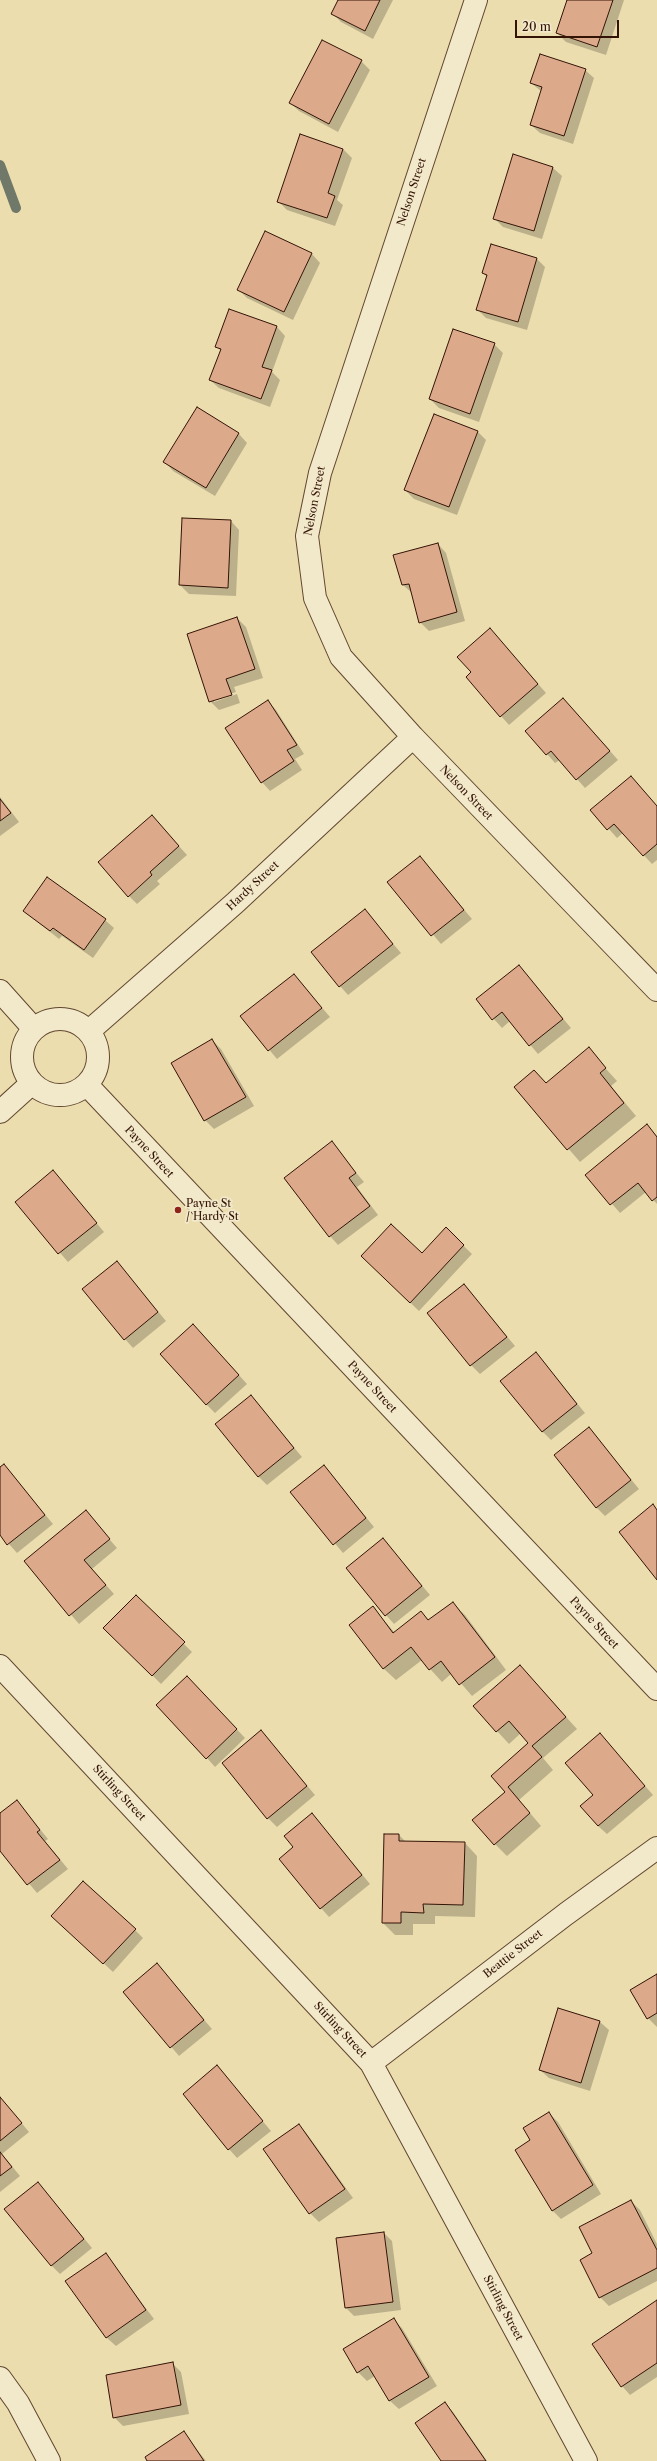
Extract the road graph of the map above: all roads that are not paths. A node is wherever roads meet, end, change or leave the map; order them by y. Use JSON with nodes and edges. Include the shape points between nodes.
{"nodes":[{"id":1,"x":476,"y":0,"type":"edge"},
{"id":2,"x":412,"y":737,"type":"junction"},
{"id":3,"x":657,"y":990,"type":"edge"},
{"id":4,"x":0,"y":991,"type":"edge"},
{"id":5,"x":34,"y":1028,"type":"junction"},
{"id":6,"x":89,"y":1031,"type":"junction"},
{"id":7,"x":32,"y":1083,"type":"junction"},
{"id":8,"x":87,"y":1085,"type":"junction"},
{"id":9,"x":0,"y":1112,"type":"edge"},
{"id":10,"x":0,"y":1666,"type":"edge"},
{"id":11,"x":657,"y":1689,"type":"edge"},
{"id":12,"x":657,"y":1848,"type":"edge"},
{"id":13,"x":372,"y":2063,"type":"junction"},
{"id":14,"x":0,"y":2378,"type":"edge"},
{"id":15,"x":49,"y":2461,"type":"edge"},
{"id":16,"x":586,"y":2461,"type":"edge"}],
"edges":[{"from":1,"to":2,"type":"street","name":"Nelson Street","via":[[320,473],[307,536],[315,598],[341,658]]},
{"from":2,"to":3,"type":"street","name":"Nelson Street"},
{"from":2,"to":6,"type":"street","name":"Hardy Street","via":[[235,903]]},
{"from":4,"to":5,"type":"street"},
{"from":5,"to":6,"type":"street","via":[[56,1018],[80,1023]]},
{"from":5,"to":7,"type":"street","via":[[23,1050],[26,1073]]},
{"from":6,"to":8,"type":"street","via":[[96,1041],[99,1052],[98,1064]]},
{"from":7,"to":8,"type":"street","via":[[53,1095],[65,1095]]},
{"from":7,"to":9,"type":"street"},
{"from":8,"to":11,"type":"street","name":"Payne Street"},
{"from":10,"to":13,"type":"street","name":"Stirling Street"},
{"from":12,"to":13,"type":"street","name":"Beattie Street","via":[[566,1914]]},
{"from":13,"to":16,"type":"street","name":"Stirling Street"},
{"from":14,"to":15,"type":"street","via":[[18,2403]]}]}
